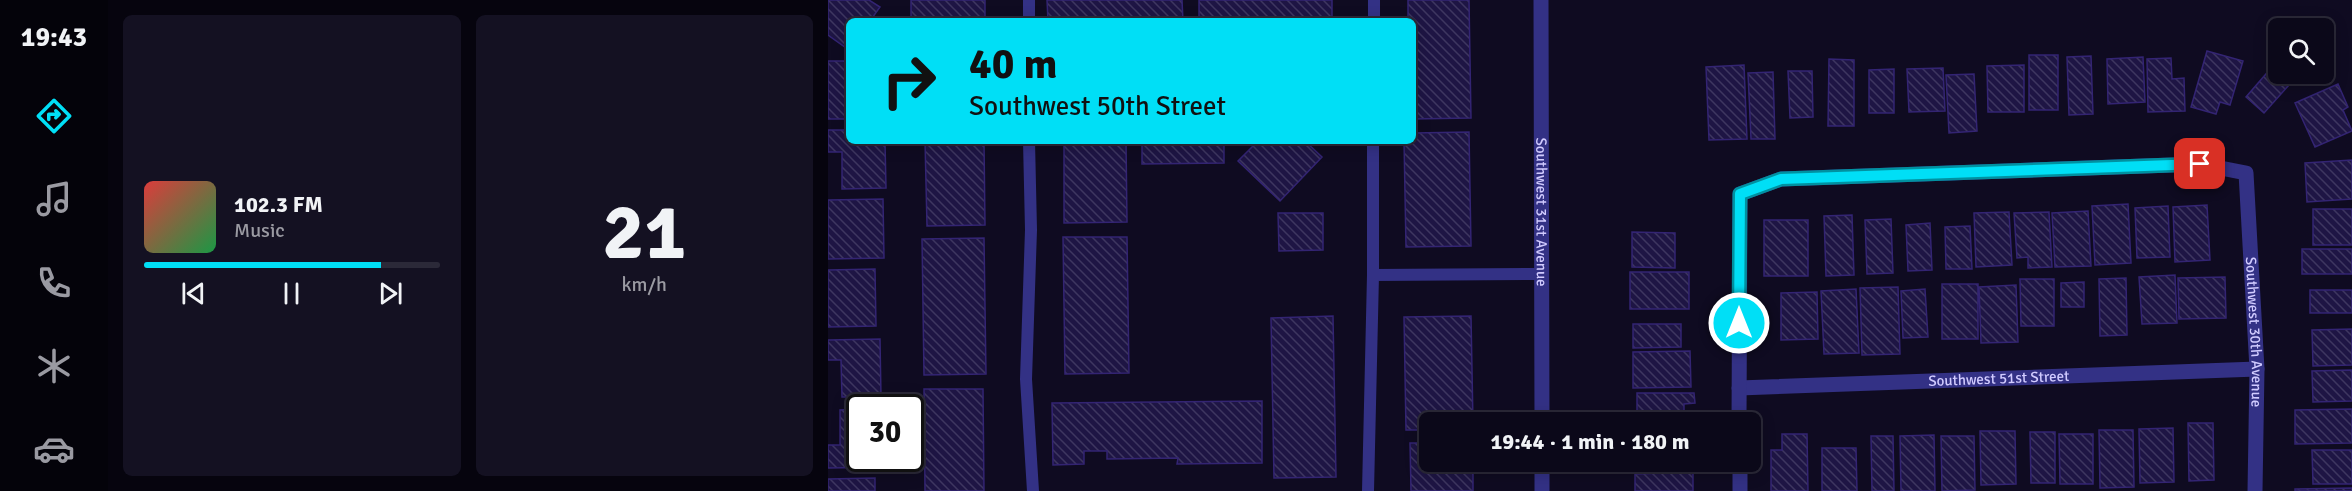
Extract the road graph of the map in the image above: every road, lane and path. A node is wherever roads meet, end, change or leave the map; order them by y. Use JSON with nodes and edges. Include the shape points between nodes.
{"nodes":[{"id":1,"x":1029,"y":0,"type":"edge"},
{"id":2,"x":1374,"y":0,"type":"edge"},
{"id":3,"x":1541,"y":0,"type":"edge"},
{"id":4,"x":1029,"y":18,"type":"edge"},
{"id":5,"x":1374,"y":18,"type":"edge"},
{"id":6,"x":1029,"y":144,"type":"edge"},
{"id":7,"x":1373,"y":144,"type":"edge"},
{"id":8,"x":1542,"y":274,"type":"junction"},
{"id":9,"x":1372,"y":275,"type":"junction"},
{"id":10,"x":2257,"y":369,"type":"junction"},
{"id":11,"x":1739,"y":388,"type":"junction"},
{"id":12,"x":1542,"y":412,"type":"edge"},
{"id":13,"x":1739,"y":412,"type":"edge"},
{"id":14,"x":1542,"y":472,"type":"edge"},
{"id":15,"x":1740,"y":472,"type":"edge"},
{"id":16,"x":1033,"y":491,"type":"edge"},
{"id":17,"x":1368,"y":491,"type":"edge"},
{"id":18,"x":1542,"y":491,"type":"edge"},
{"id":19,"x":1740,"y":491,"type":"edge"},
{"id":20,"x":2255,"y":491,"type":"edge"}],
"edges":[{"from":1,"to":4,"type":"lane"},
{"from":2,"to":5,"type":"lane"},
{"from":3,"to":8,"type":"street","name":"Southwest 31st Avenue"},
{"from":6,"to":16,"type":"lane","via":[[1031,230],[1026,379]]},
{"from":7,"to":9,"type":"lane"},
{"from":8,"to":9,"type":"lane"},
{"from":8,"to":12,"type":"street","name":"Southwest 31st Avenue"},
{"from":9,"to":17,"type":"lane"},
{"from":10,"to":11,"type":"street","name":"Southwest 51st Street"},
{"from":10,"to":11,"type":"street","name":"Southwest 30th Avenue","via":[[2246,173],[2200,164],[1781,179],[1740,194]]},
{"from":10,"to":20,"type":"street","name":"Southwest 30th Avenue"},
{"from":11,"to":13,"type":"street"},
{"from":14,"to":18,"type":"street"},
{"from":15,"to":19,"type":"street"}]}
